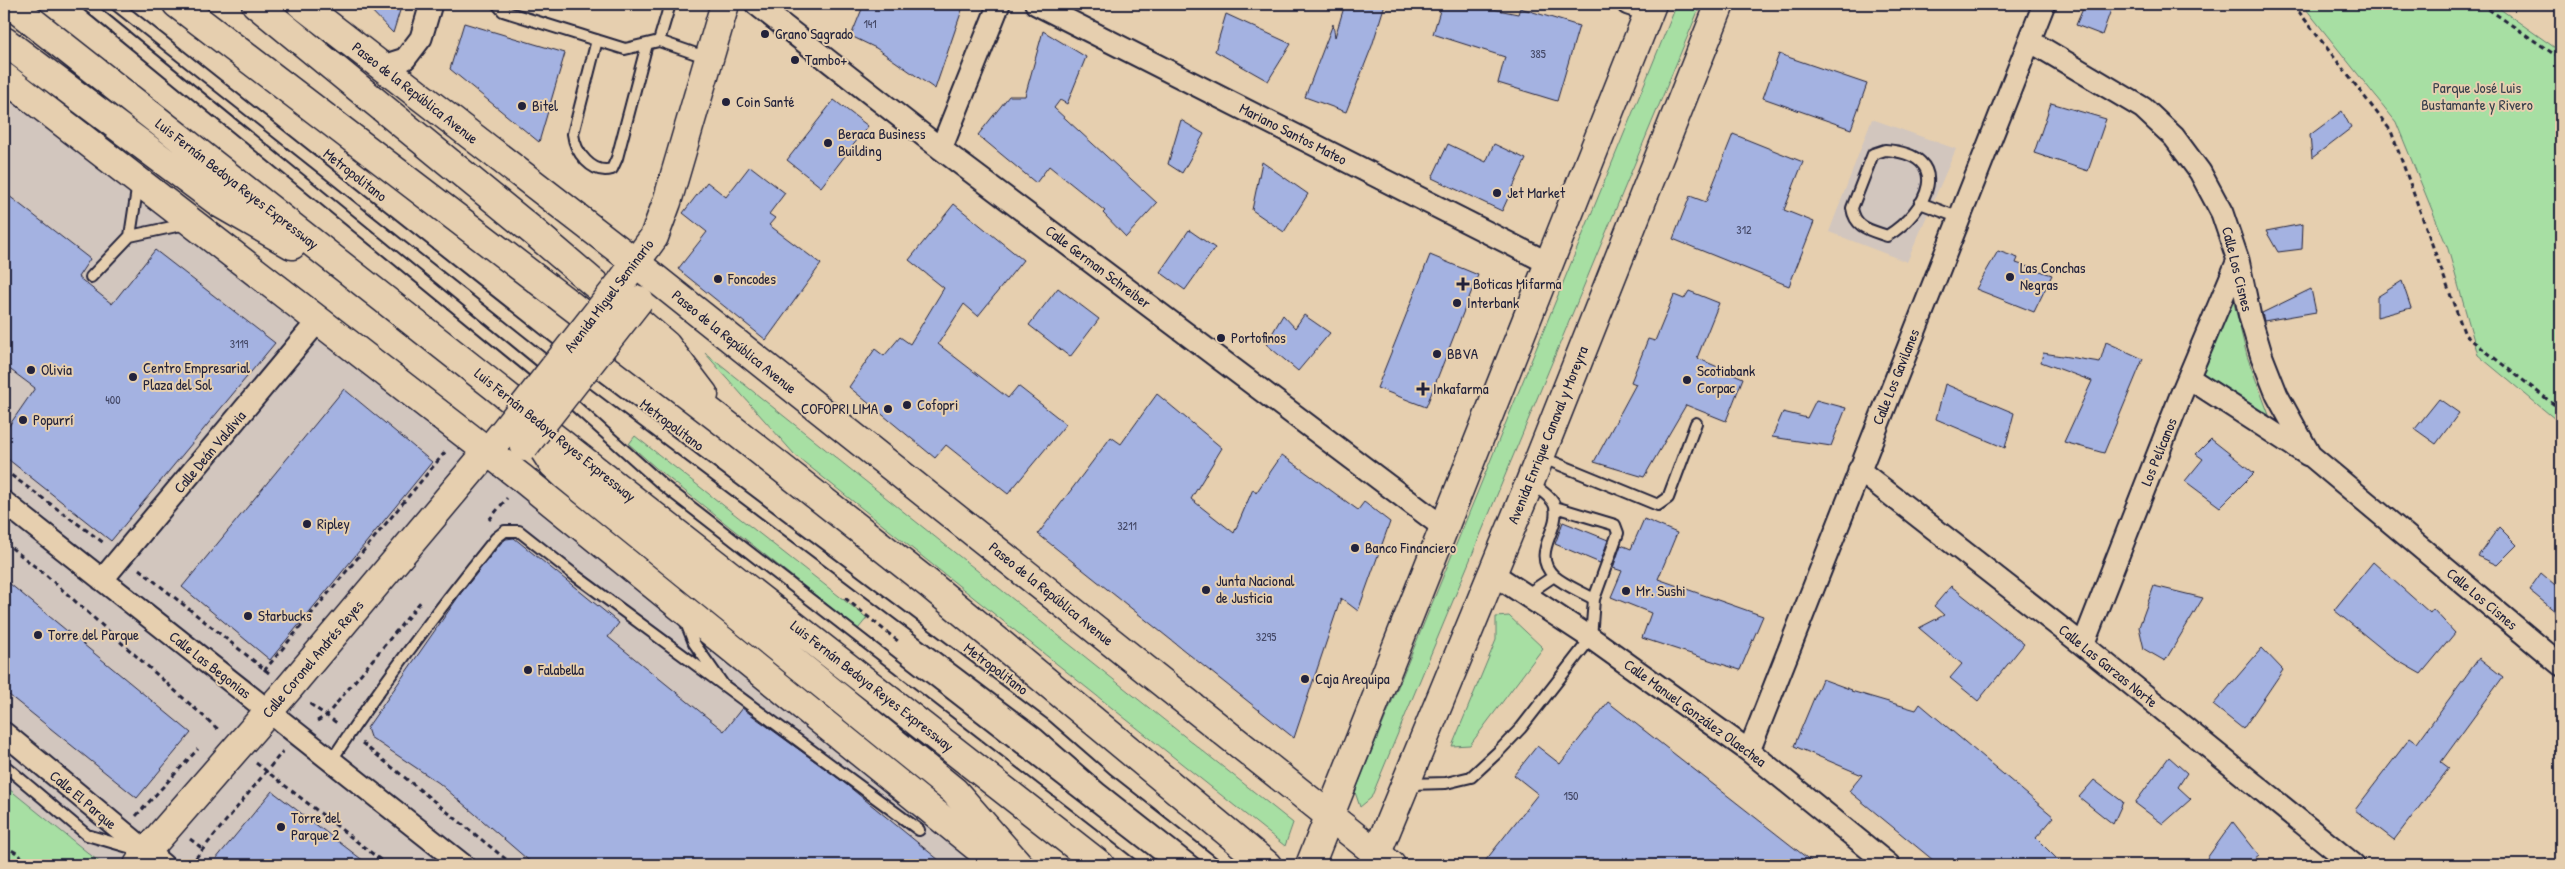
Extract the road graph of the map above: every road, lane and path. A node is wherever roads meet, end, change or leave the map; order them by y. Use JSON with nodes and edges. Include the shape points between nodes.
{"nodes":[{"id":1,"x":10,"y":4,"type":"edge"},
{"id":2,"x":86,"y":4,"type":"edge"},
{"id":3,"x":115,"y":4,"type":"edge"},
{"id":4,"x":177,"y":4,"type":"edge"},
{"id":5,"x":256,"y":4,"type":"edge"},
{"id":6,"x":301,"y":4,"type":"edge"},
{"id":7,"x":431,"y":4,"type":"edge"},
{"id":8,"x":497,"y":4,"type":"edge"},
{"id":9,"x":670,"y":4,"type":"edge"},
{"id":10,"x":726,"y":4,"type":"edge"},
{"id":11,"x":756,"y":4,"type":"edge"},
{"id":12,"x":998,"y":4,"type":"edge"},
{"id":13,"x":1036,"y":4,"type":"edge"},
{"id":14,"x":1720,"y":4,"type":"edge"},
{"id":15,"x":2044,"y":4,"type":"edge"},
{"id":16,"x":2293,"y":4,"type":"edge"},
{"id":17,"x":2481,"y":4,"type":"edge"},
{"id":18,"x":1643,"y":6,"type":"edge"},
{"id":19,"x":597,"y":40,"type":"junction"},
{"id":20,"x":4,"y":41,"type":"edge"},
{"id":21,"x":658,"y":41,"type":"junction"},
{"id":22,"x":2030,"y":41,"type":"junction"},
{"id":23,"x":647,"y":44,"type":"junction"},
{"id":24,"x":709,"y":58,"type":"junction"},
{"id":25,"x":2561,"y":59,"type":"edge"},
{"id":26,"x":380,"y":67,"type":"junction"},
{"id":27,"x":4,"y":77,"type":"edge"},
{"id":28,"x":941,"y":149,"type":"junction"},
{"id":29,"x":139,"y":181,"type":"junction"},
{"id":30,"x":1920,"y":203,"type":"junction"},
{"id":31,"x":1960,"y":218,"type":"junction"},
{"id":32,"x":192,"y":222,"type":"junction"},
{"id":33,"x":130,"y":236,"type":"junction"},
{"id":34,"x":2238,"y":260,"type":"junction"},
{"id":35,"x":636,"y":263,"type":"junction"},
{"id":36,"x":1550,"y":264,"type":"junction"},
{"id":37,"x":342,"y":267,"type":"junction"},
{"id":38,"x":91,"y":277,"type":"dead end"},
{"id":39,"x":629,"y":293,"type":"junction"},
{"id":40,"x":675,"y":295,"type":"junction"},
{"id":41,"x":317,"y":322,"type":"junction"},
{"id":42,"x":2189,"y":378,"type":"junction"},
{"id":43,"x":512,"y":400,"type":"junction"},
{"id":44,"x":2561,"y":410,"type":"edge"},
{"id":45,"x":1696,"y":423,"type":"dead end"},
{"id":46,"x":726,"y":424,"type":"junction"},
{"id":47,"x":484,"y":443,"type":"junction"},
{"id":48,"x":2310,"y":455,"type":"junction"},
{"id":49,"x":1540,"y":457,"type":"junction"},
{"id":50,"x":4,"y":470,"type":"edge"},
{"id":51,"x":1859,"y":470,"type":"junction"},
{"id":52,"x":522,"y":479,"type":"junction"},
{"id":53,"x":1530,"y":482,"type":"junction"},
{"id":54,"x":4,"y":502,"type":"edge"},
{"id":55,"x":1555,"y":506,"type":"junction"},
{"id":56,"x":485,"y":525,"type":"dead end"},
{"id":57,"x":1443,"y":527,"type":"junction"},
{"id":58,"x":4,"y":542,"type":"edge"},
{"id":59,"x":123,"y":557,"type":"junction"},
{"id":60,"x":1492,"y":572,"type":"junction"},
{"id":61,"x":1554,"y":576,"type":"junction"},
{"id":62,"x":102,"y":580,"type":"junction"},
{"id":63,"x":428,"y":594,"type":"dead end"},
{"id":64,"x":1526,"y":595,"type":"junction"},
{"id":65,"x":1594,"y":599,"type":"junction"},
{"id":66,"x":682,"y":610,"type":"junction"},
{"id":67,"x":1591,"y":638,"type":"junction"},
{"id":68,"x":2082,"y":645,"type":"junction"},
{"id":69,"x":2561,"y":665,"type":"edge"},
{"id":70,"x":264,"y":670,"type":"junction"},
{"id":71,"x":724,"y":686,"type":"junction"},
{"id":72,"x":288,"y":689,"type":"junction"},
{"id":73,"x":246,"y":694,"type":"junction"},
{"id":74,"x":268,"y":712,"type":"junction"},
{"id":75,"x":326,"y":716,"type":"junction"},
{"id":76,"x":217,"y":728,"type":"junction"},
{"id":77,"x":350,"y":733,"type":"junction"},
{"id":78,"x":4,"y":734,"type":"edge"},
{"id":79,"x":297,"y":734,"type":"junction"},
{"id":80,"x":211,"y":735,"type":"dead end"},
{"id":81,"x":204,"y":742,"type":"dead end"},
{"id":82,"x":238,"y":747,"type":"junction"},
{"id":83,"x":1749,"y":751,"type":"junction"},
{"id":84,"x":331,"y":761,"type":"junction"},
{"id":85,"x":4,"y":765,"type":"edge"},
{"id":86,"x":265,"y":772,"type":"junction"},
{"id":87,"x":1404,"y":784,"type":"junction"},
{"id":88,"x":1328,"y":816,"type":"junction"},
{"id":89,"x":919,"y":830,"type":"dead end"},
{"id":90,"x":121,"y":832,"type":"junction"},
{"id":91,"x":4,"y":846,"type":"edge"},
{"id":92,"x":1313,"y":856,"type":"edge"},
{"id":93,"x":149,"y":861,"type":"edge"},
{"id":94,"x":1380,"y":862,"type":"edge"},
{"id":95,"x":31,"y":865,"type":"edge"},
{"id":96,"x":190,"y":865,"type":"edge"},
{"id":97,"x":387,"y":865,"type":"edge"},
{"id":98,"x":462,"y":865,"type":"edge"},
{"id":99,"x":513,"y":865,"type":"edge"},
{"id":100,"x":999,"y":865,"type":"edge"},
{"id":101,"x":1019,"y":865,"type":"edge"},
{"id":102,"x":1100,"y":865,"type":"edge"},
{"id":103,"x":1152,"y":865,"type":"edge"},
{"id":104,"x":1216,"y":865,"type":"edge"},
{"id":105,"x":1267,"y":865,"type":"edge"},
{"id":106,"x":1889,"y":865,"type":"edge"},
{"id":107,"x":2354,"y":865,"type":"edge"}],
"edges":[{"from":1,"to":37,"type":"main road","name":"Luis Fernán Bedoya Reyes Expressway"},
{"from":2,"to":103,"type":"lane","via":[[554,389],[664,486]]},
{"from":3,"to":104,"type":"lane","name":"Metropolitano","via":[[612,399],[1045,725],[1107,779]]},
{"from":4,"to":46,"type":"main road"},
{"from":5,"to":46,"type":"main road","via":[[666,345]]},
{"from":6,"to":26,"type":"main road","name":"Paseo de la República Avenue"},
{"from":7,"to":26,"type":"street","via":[[421,38],[404,59]]},
{"from":8,"to":19,"type":"lane","via":[[503,11]]},
{"from":9,"to":21,"type":"lane"},
{"from":10,"to":24,"type":"main road","name":"Avenida Miguel Seminario"},
{"from":11,"to":28,"type":"street","name":"Calle German Schreiber"},
{"from":12,"to":28,"type":"street"},
{"from":13,"to":36,"type":"street","name":"Mariano Santos Mateo"},
{"from":14,"to":49,"type":"main road","name":"Avenida Enrique Canaval y Moreyra"},
{"from":15,"to":22,"type":"street","name":"Calle Los Gavilanes"},
{"from":16,"to":44,"type":"path","via":[[2391,131],[2465,335]]},
{"from":17,"to":25,"type":"path"},
{"from":18,"to":36,"type":"main road"},
{"from":19,"to":23,"type":"lane","via":[[625,49]]},
{"from":19,"to":23,"type":"lane","via":[[573,134],[574,144],[583,158],[606,171],[612,169],[617,158]]},
{"from":20,"to":37,"type":"main road","via":[[221,204],[294,246]]},
{"from":21,"to":23,"type":"lane"},
{"from":21,"to":24,"type":"lane"},
{"from":22,"to":31,"type":"street","name":"Calle Los Gavilanes"},
{"from":22,"to":34,"type":"street","name":"Calle Los Cisnes","via":[[2143,108],[2174,137],[2200,172],[2222,213]]},
{"from":24,"to":35,"type":"main road","name":"Avenida Miguel Seminario","via":[[667,202],[654,237]]},
{"from":26,"to":35,"type":"main road","name":"Paseo de la República Avenue"},
{"from":27,"to":29,"type":"main road"},
{"from":28,"to":57,"type":"street","name":"Calle German Schreiber"},
{"from":29,"to":32,"type":"main road"},
{"from":29,"to":33,"type":"lane"},
{"from":30,"to":30,"type":"lane","via":[[1929,179],[1923,162],[1899,151],[1885,150],[1873,154],[1852,208],[1861,227],[1887,236],[1911,217]]},
{"from":30,"to":31,"type":"lane"},
{"from":31,"to":51,"type":"street","name":"Calle Los Gavilanes"},
{"from":32,"to":33,"type":"lane"},
{"from":32,"to":41,"type":"main road"},
{"from":33,"to":38,"type":"lane"},
{"from":34,"to":42,"type":"street","name":"Los Pelícanos"},
{"from":34,"to":48,"type":"street","name":"Calle Los Cisnes","via":[[2262,357],[2277,395]]},
{"from":35,"to":39,"type":"main road","name":"Avenida Miguel Seminario"},
{"from":35,"to":40,"type":"main road","name":"Paseo de la República Avenue"},
{"from":36,"to":57,"type":"main road"},
{"from":37,"to":43,"type":"main road","name":"Luis Fernán Bedoya Reyes Expressway"},
{"from":39,"to":40,"type":"main road"},
{"from":39,"to":47,"type":"main road","name":"Avenida Miguel Seminario","bridge":true},
{"from":39,"to":52,"type":"main road","bridge":true,"via":[[524,447],[518,469]]},
{"from":40,"to":88,"type":"main road","name":"Paseo de la República Avenue"},
{"from":41,"to":47,"type":"main road"},
{"from":41,"to":59,"type":"street","name":"Calle Deán Valdivia"},
{"from":42,"to":48,"type":"street","name":"Calle Los Cisnes"},
{"from":42,"to":68,"type":"street","name":"Los Pelícanos"},
{"from":43,"to":101,"type":"main road","via":[[553,464],[567,477],[954,791]]},
{"from":43,"to":102,"type":"main road","name":"Luis Fernán Bedoya Reyes Expressway","via":[[538,425]]},
{"from":45,"to":49,"type":"lane","via":[[1668,498],[1658,505]]},
{"from":46,"to":105,"type":"main road","via":[[930,584]]},
{"from":47,"to":52,"type":"main road"},
{"from":47,"to":70,"type":"path","via":[[445,452]]},
{"from":47,"to":72,"type":"main road","name":"Calle Coronel Andrés Reyes"},
{"from":48,"to":69,"type":"street","name":"Calle Los Cisnes"},
{"from":49,"to":53,"type":"main road","name":"Avenida Enrique Canaval y Moreyra"},
{"from":50,"to":59,"type":"path"},
{"from":51,"to":68,"type":"street","name":"Calle Las Garzas Norte"},
{"from":51,"to":83,"type":"street","name":"Calle Los Gavilanes"},
{"from":52,"to":56,"type":"path"},
{"from":52,"to":66,"type":"main road"},
{"from":53,"to":55,"type":"lane"},
{"from":53,"to":60,"type":"main road","name":"Avenida Enrique Canaval y Moreyra"},
{"from":54,"to":62,"type":"street","name":"Calle Las Begonias"},
{"from":55,"to":61,"type":"lane","via":[[1554,522],[1544,554]]},
{"from":55,"to":65,"type":"lane","via":[[1615,525],[1618,533]]},
{"from":57,"to":88,"type":"main road"},
{"from":58,"to":76,"type":"path","via":[[47,576]]},
{"from":59,"to":62,"type":"street","name":"Calle Deán Valdivia"},
{"from":59,"to":70,"type":"path"},
{"from":60,"to":64,"type":"street","name":"Calle Manuel González Olaechea"},
{"from":60,"to":87,"type":"main road","name":"Avenida Enrique Canaval y Moreyra"},
{"from":61,"to":64,"type":"lane"},
{"from":61,"to":65,"type":"lane"},
{"from":62,"to":73,"type":"street","name":"Calle Las Begonias"},
{"from":63,"to":75,"type":"path"},
{"from":64,"to":67,"type":"street","name":"Calle Manuel González Olaechea"},
{"from":65,"to":67,"type":"lane"},
{"from":66,"to":71,"type":"lane","via":[[694,643]]},
{"from":66,"to":100,"type":"main road"},
{"from":67,"to":83,"type":"street","name":"Calle Manuel González Olaechea"},
{"from":67,"to":87,"type":"lane","via":[[1521,728],[1471,777],[1446,783]]},
{"from":68,"to":107,"type":"street","name":"Calle Las Garzas Norte"},
{"from":70,"to":72,"type":"path"},
{"from":70,"to":73,"type":"path"},
{"from":71,"to":77,"type":"lane","via":[[519,531],[505,531],[445,601]]},
{"from":71,"to":89,"type":"lane"},
{"from":72,"to":74,"type":"main road","name":"Calle Coronel Andrés Reyes"},
{"from":72,"to":75,"type":"path"},
{"from":73,"to":74,"type":"street","name":"Calle Las Begonias"},
{"from":73,"to":76,"type":"path"},
{"from":74,"to":79,"type":"street","name":"Calle Las Begonias"},
{"from":74,"to":82,"type":"main road","name":"Calle Coronel Andrés Reyes"},
{"from":75,"to":77,"type":"path"},
{"from":75,"to":79,"type":"path"},
{"from":76,"to":80,"type":"path"},
{"from":76,"to":82,"type":"path"},
{"from":77,"to":84,"type":"lane"},
{"from":77,"to":99,"type":"path"},
{"from":78,"to":90,"type":"street","name":"Calle El Parque"},
{"from":79,"to":84,"type":"street","name":"Calle Las Begonias"},
{"from":79,"to":86,"type":"path"},
{"from":81,"to":90,"type":"path"},
{"from":82,"to":86,"type":"path"},
{"from":82,"to":93,"type":"main road","name":"Calle Coronel Andrés Reyes"},
{"from":83,"to":106,"type":"street","name":"Calle Manuel González Olaechea"},
{"from":84,"to":98,"type":"street","name":"Calle Las Begonias"},
{"from":85,"to":93,"type":"lane","via":[[87,835]]},
{"from":86,"to":96,"type":"path"},
{"from":86,"to":97,"type":"path"},
{"from":87,"to":94,"type":"main road","name":"Avenida Enrique Canaval y Moreyra"},
{"from":88,"to":92,"type":"main road"},
{"from":88,"to":94,"type":"main road","name":"Paseo de la República Avenue"},
{"from":90,"to":93,"type":"street","name":"Calle El Parque"},
{"from":91,"to":95,"type":"path"}]}
